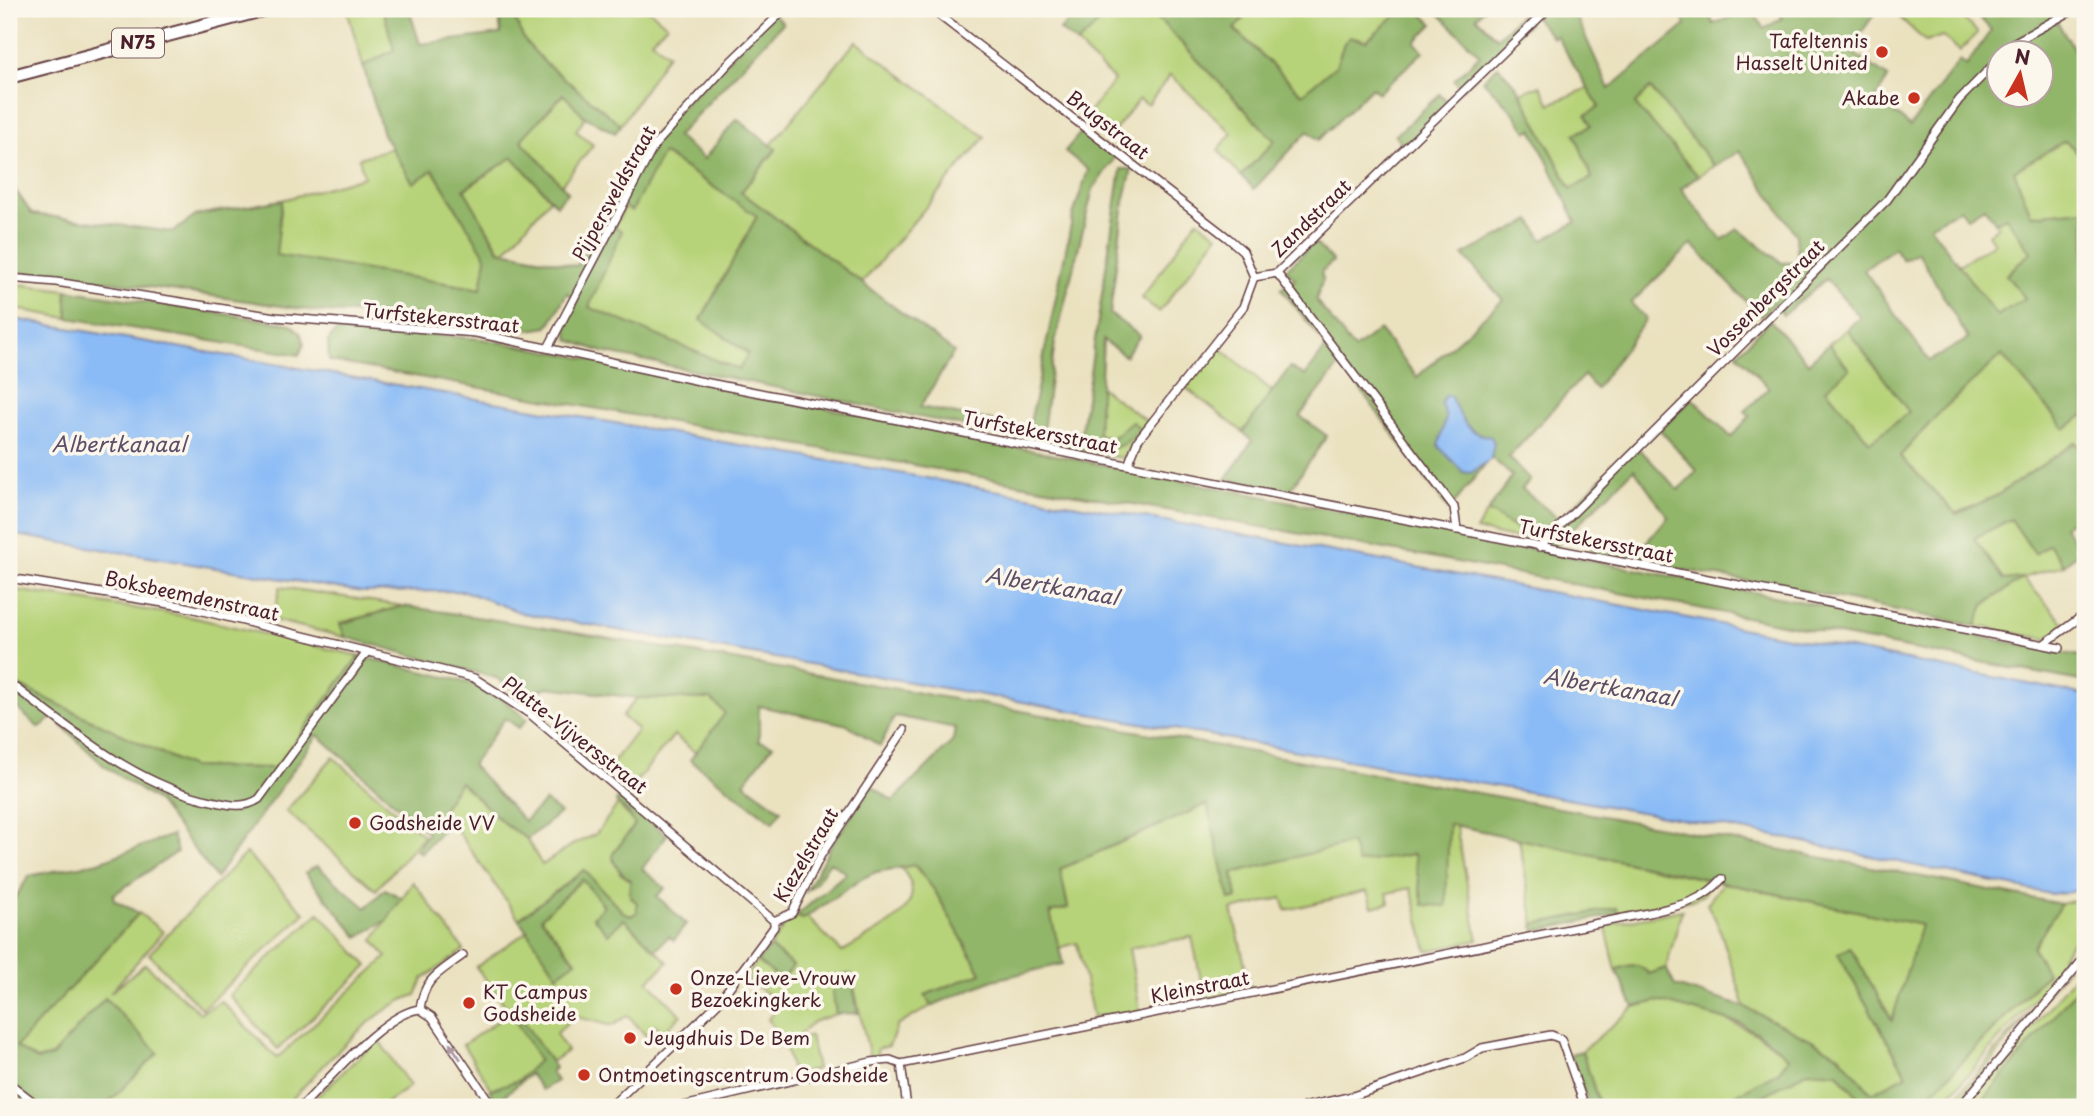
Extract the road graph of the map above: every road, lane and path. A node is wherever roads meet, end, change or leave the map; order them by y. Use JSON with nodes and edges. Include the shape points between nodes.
{"nodes":[{"id":1,"x":266,"y":9,"type":"edge"},
{"id":2,"x":785,"y":9,"type":"edge"},
{"id":3,"x":931,"y":9,"type":"edge"},
{"id":4,"x":1548,"y":9,"type":"edge"},
{"id":5,"x":2075,"y":9,"type":"edge"},
{"id":6,"x":2022,"y":38,"type":"edge"},
{"id":7,"x":1986,"y":72,"type":"edge"},
{"id":8,"x":9,"y":77,"type":"edge"},
{"id":9,"x":1277,"y":273,"type":"junction"},
{"id":10,"x":1254,"y":276,"type":"junction"},
{"id":11,"x":9,"y":278,"type":"edge"},
{"id":12,"x":549,"y":346,"type":"junction"},
{"id":13,"x":1128,"y":465,"type":"junction"},
{"id":14,"x":1457,"y":530,"type":"junction"},
{"id":15,"x":1539,"y":547,"type":"junction"},
{"id":16,"x":9,"y":578,"type":"edge"},
{"id":17,"x":2085,"y":614,"type":"edge"},
{"id":18,"x":2045,"y":644,"type":"junction"},
{"id":19,"x":2060,"y":648,"type":"dead end"},
{"id":20,"x":367,"y":652,"type":"junction"},
{"id":21,"x":9,"y":683,"type":"edge"},
{"id":22,"x":904,"y":730,"type":"dead end"},
{"id":23,"x":1722,"y":879,"type":"dead end"},
{"id":24,"x":774,"y":921,"type":"junction"},
{"id":25,"x":463,"y":955,"type":"dead end"},
{"id":26,"x":2085,"y":957,"type":"edge"},
{"id":27,"x":420,"y":1009,"type":"junction"},
{"id":28,"x":901,"y":1064,"type":"junction"},
{"id":29,"x":9,"y":1083,"type":"edge"},
{"id":30,"x":40,"y":1107,"type":"edge"},
{"id":31,"x":301,"y":1107,"type":"edge"},
{"id":32,"x":493,"y":1107,"type":"edge"},
{"id":33,"x":610,"y":1107,"type":"edge"},
{"id":34,"x":679,"y":1107,"type":"edge"},
{"id":35,"x":907,"y":1107,"type":"edge"},
{"id":36,"x":1304,"y":1107,"type":"edge"},
{"id":37,"x":1585,"y":1107,"type":"edge"},
{"id":38,"x":1960,"y":1107,"type":"edge"}],
"edges":[{"from":1,"to":8,"type":"main road","number":"N75"},
{"from":2,"to":12,"type":"street","name":"Pijpersveldstraat","via":[[658,139]]},
{"from":3,"to":10,"type":"street","name":"Brugstraat","via":[[1228,238],[1243,251]]},
{"from":4,"to":9,"type":"street","name":"Zandstraat"},
{"from":5,"to":6,"type":"street"},
{"from":7,"to":15,"type":"street","name":"Vossenbergstraat","via":[[1959,100],[1887,200]]},
{"from":9,"to":10,"type":"street","name":"Zandstraat"},
{"from":9,"to":14,"type":"street","via":[[1454,508]]},
{"from":10,"to":13,"type":"street","via":[[1242,307],[1138,440]]},
{"from":11,"to":12,"type":"street","name":"Turfstekersstraat","via":[[275,317],[476,333]]},
{"from":12,"to":13,"type":"street","name":"Turfstekersstraat","via":[[704,382]]},
{"from":13,"to":14,"type":"street","name":"Turfstekersstraat"},
{"from":14,"to":15,"type":"street","name":"Turfstekersstraat"},
{"from":15,"to":18,"type":"street","name":"Turfstekersstraat"},
{"from":16,"to":20,"type":"street","name":"Boksbeemdenstraat","via":[[182,606]]},
{"from":17,"to":18,"type":"street"},
{"from":18,"to":19,"type":"street","name":"Turfstekersstraat"},
{"from":20,"to":21,"type":"street","via":[[264,793],[253,803],[239,805],[162,787],[120,763]]},
{"from":20,"to":24,"type":"street","name":"Platte-Vijversstraat","via":[[474,678],[501,693]]},
{"from":22,"to":24,"type":"street","name":"Kiezelstraat","via":[[821,855],[795,909]]},
{"from":23,"to":28,"type":"street","name":"Kleinstraat","via":[[1696,901],[1653,912]]},
{"from":24,"to":33,"type":"street","name":"Kiezelstraat","via":[[717,1004]]},
{"from":25,"to":27,"type":"street","via":[[429,979]]},
{"from":26,"to":38,"type":"street"},
{"from":27,"to":31,"type":"street","via":[[379,1030]]},
{"from":32,"to":27,"type":"street","one_way":true,"via":[[432,1017]]},
{"from":28,"to":34,"type":"street","name":"Kleinstraat","via":[[871,1062]]},
{"from":28,"to":35,"type":"street"},
{"from":29,"to":30,"type":"street"},
{"from":36,"to":37,"type":"street","via":[[1353,1096],[1482,1048],[1551,1035],[1561,1039]]}]}
